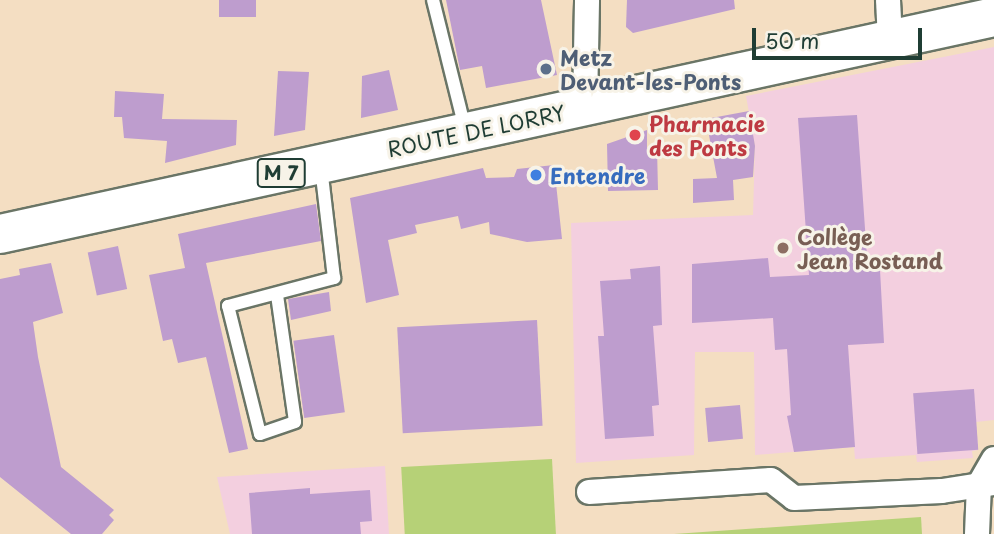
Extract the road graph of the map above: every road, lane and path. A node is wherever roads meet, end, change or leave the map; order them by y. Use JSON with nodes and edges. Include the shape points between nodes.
{"nodes":[{"id":1,"x":433,"y":0,"type":"edge"},
{"id":2,"x":587,"y":0,"type":"edge"},
{"id":3,"x":888,"y":0,"type":"edge"},
{"id":4,"x":994,"y":17,"type":"edge"},
{"id":5,"x":890,"y":40,"type":"junction"},
{"id":6,"x":585,"y":106,"type":"junction"},
{"id":7,"x":466,"y":132,"type":"junction"},
{"id":8,"x":321,"y":164,"type":"junction"},
{"id":9,"x":0,"y":234,"type":"edge"},
{"id":10,"x":277,"y":295,"type":"junction"},
{"id":11,"x":994,"y":459,"type":"edge"},
{"id":12,"x":987,"y":484,"type":"edge"},
{"id":13,"x":589,"y":492,"type":"dead end"},
{"id":14,"x":977,"y":534,"type":"edge"}],
"edges":[{"from":1,"to":7,"type":"lane"},
{"from":2,"to":6,"type":"street"},
{"from":3,"to":5,"type":"street"},
{"from":4,"to":5,"type":"main road","name":"ROUTE DE LORRY","number":"M 7"},
{"from":5,"to":6,"type":"main road","name":"ROUTE DE LORRY","number":"M 7"},
{"from":6,"to":7,"type":"main road","name":"ROUTE DE LORRY","number":"M 7"},
{"from":7,"to":8,"type":"main road","name":"ROUTE DE LORRY","number":"M 7"},
{"from":8,"to":9,"type":"main road","name":"ROUTE DE LORRY","number":"M 7"},
{"from":8,"to":10,"type":"lane","via":[[334,278]]},
{"from":10,"to":10,"type":"lane","via":[[228,306],[260,435],[295,422]]},
{"from":11,"to":12,"type":"street"},
{"from":12,"to":13,"type":"street","via":[[942,491],[794,498],[771,480]]},
{"from":12,"to":14,"type":"street"}]}
